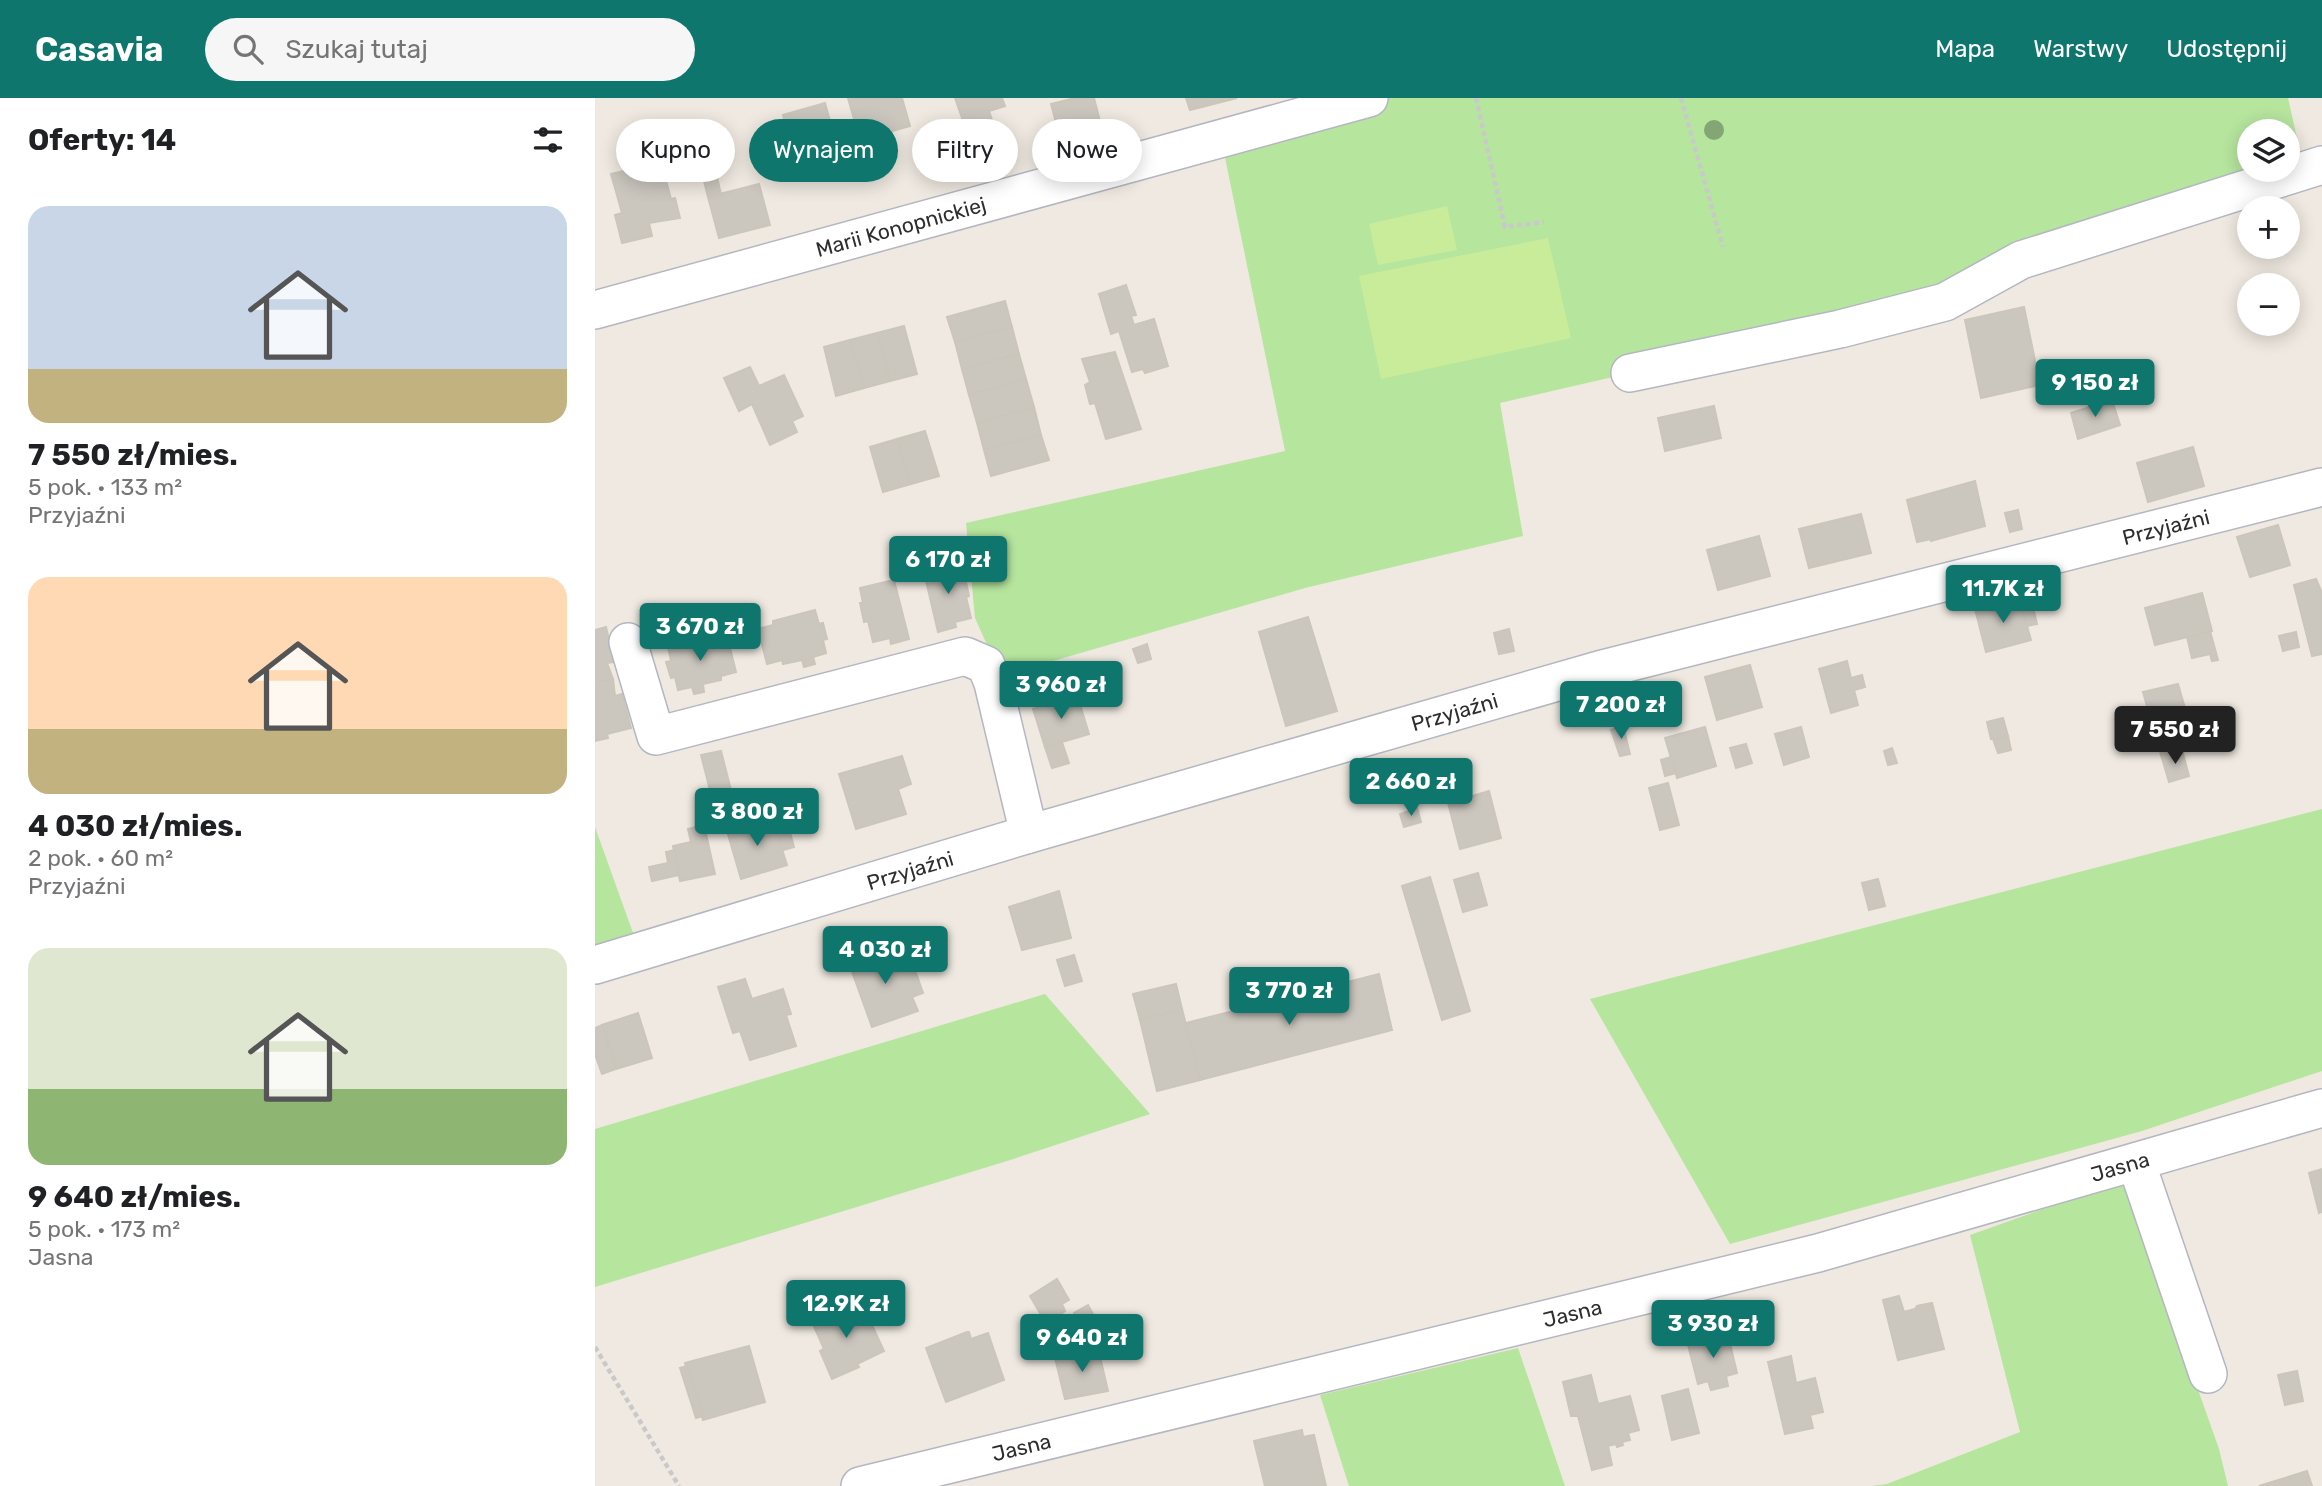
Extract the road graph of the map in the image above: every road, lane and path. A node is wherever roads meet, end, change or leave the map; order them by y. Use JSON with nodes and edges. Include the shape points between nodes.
{"nodes":[{"id":1,"x":1369,"y":98,"type":"edge"},
{"id":2,"x":1476,"y":98,"type":"edge"},
{"id":3,"x":1681,"y":98,"type":"edge"},
{"id":4,"x":2322,"y":165,"type":"edge"},
{"id":5,"x":1543,"y":222,"type":"dead end"},
{"id":6,"x":1723,"y":247,"type":"dead end"},
{"id":7,"x":595,"y":310,"type":"edge"},
{"id":8,"x":1630,"y":373,"type":"dead end"},
{"id":9,"x":2322,"y":487,"type":"edge"},
{"id":10,"x":628,"y":642,"type":"dead end"},
{"id":11,"x":1029,"y":834,"type":"junction"},
{"id":12,"x":595,"y":965,"type":"edge"},
{"id":13,"x":2322,"y":1108,"type":"edge"},
{"id":14,"x":2136,"y":1162,"type":"junction"},
{"id":15,"x":595,"y":1347,"type":"edge"},
{"id":16,"x":2208,"y":1374,"type":"dead end"},
{"id":17,"x":941,"y":1476,"type":"edge"},
{"id":18,"x":679,"y":1486,"type":"edge"},
{"id":19,"x":860,"y":1486,"type":"edge"}],
"edges":[{"from":1,"to":7,"type":"street","name":"Marii Konopnickiej"},
{"from":2,"to":5,"type":"path","via":[[1505,228]]},
{"from":3,"to":6,"type":"path"},
{"from":4,"to":8,"type":"street","via":[[2021,260],[1945,302]]},
{"from":9,"to":11,"type":"street","name":"Przyjaźni","via":[[1599,670]]},
{"from":10,"to":11,"type":"street","via":[[656,736],[965,656],[986,665]]},
{"from":11,"to":12,"type":"street","name":"Przyjaźni"},
{"from":13,"to":14,"type":"street","name":"Jasna"},
{"from":14,"to":16,"type":"street"},
{"from":14,"to":17,"type":"street","name":"Jasna","via":[[1818,1253]]},
{"from":15,"to":18,"type":"path"},
{"from":17,"to":19,"type":"street","name":"Jasna"}]}
